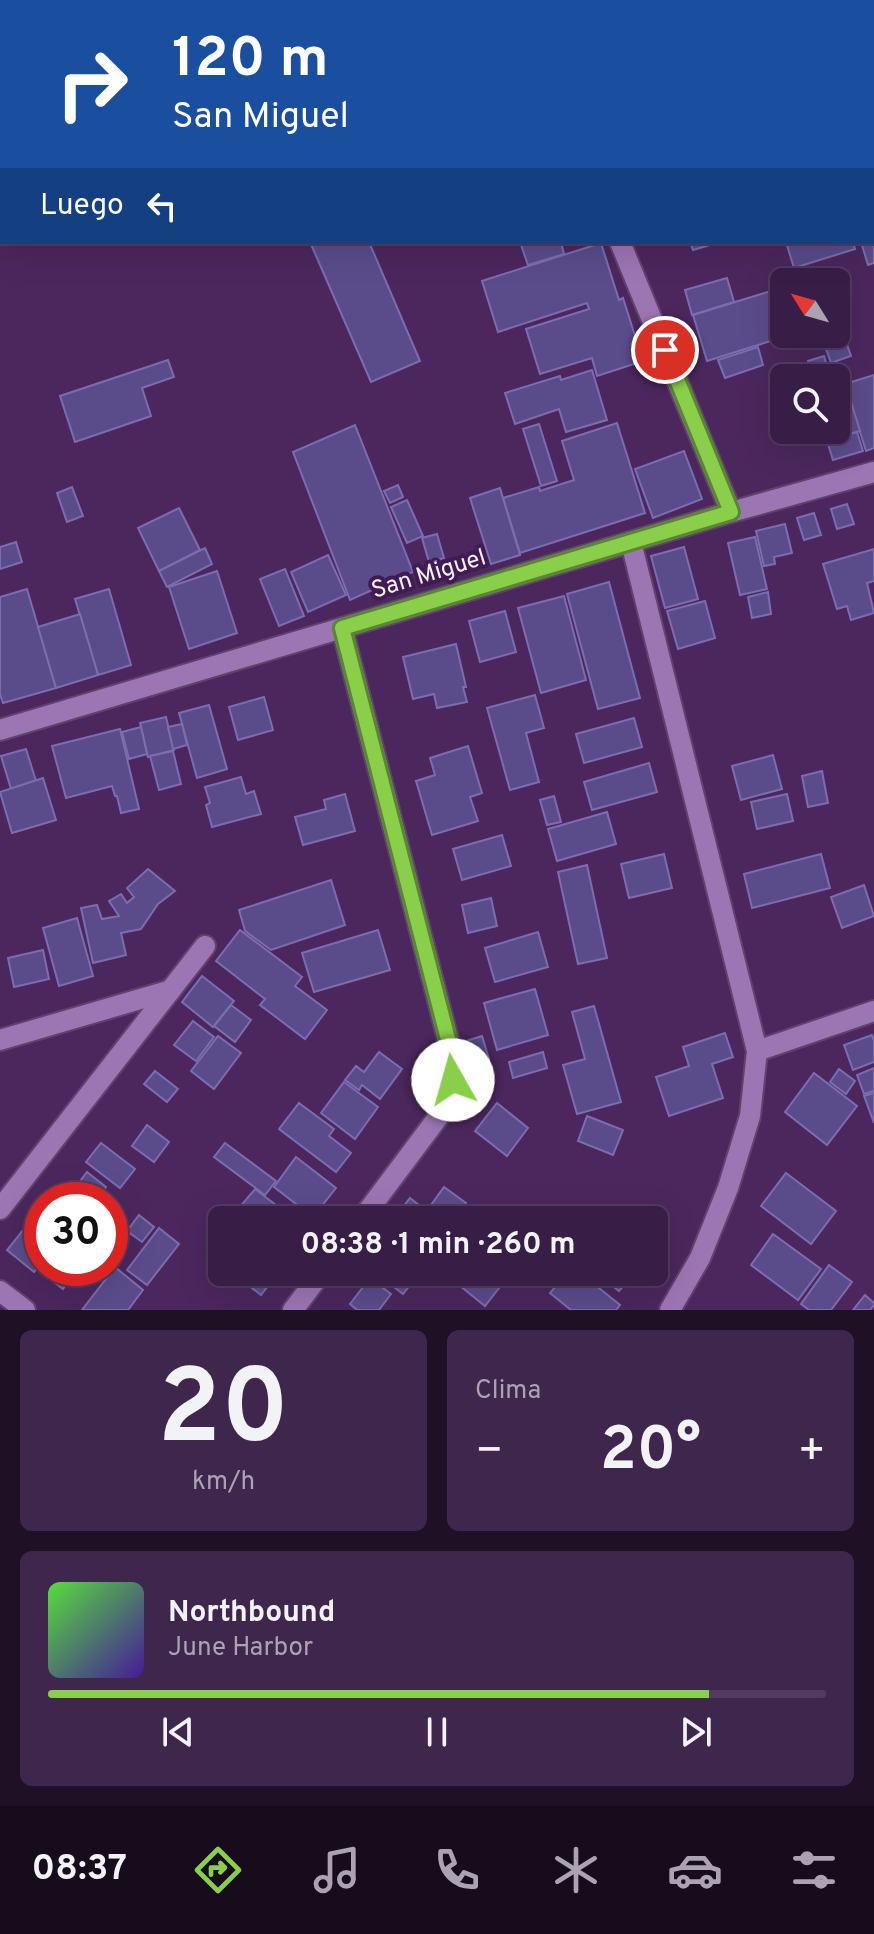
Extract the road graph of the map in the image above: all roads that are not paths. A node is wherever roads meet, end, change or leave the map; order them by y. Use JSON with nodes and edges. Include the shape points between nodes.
{"nodes":[{"id":1,"x":621,"y":244,"type":"edge"},
{"id":2,"x":874,"y":472,"type":"edge"},
{"id":3,"x":731,"y":512,"type":"junction"},
{"id":4,"x":631,"y":542,"type":"junction"},
{"id":5,"x":342,"y":628,"type":"junction"},
{"id":6,"x":0,"y":730,"type":"edge"},
{"id":7,"x":205,"y":946,"type":"dead end"},
{"id":8,"x":171,"y":990,"type":"junction"},
{"id":9,"x":874,"y":1011,"type":"edge"},
{"id":10,"x":0,"y":1040,"type":"edge"},
{"id":11,"x":757,"y":1051,"type":"junction"},
{"id":12,"x":372,"y":1206,"type":"edge"},
{"id":13,"x":0,"y":1209,"type":"edge"},
{"id":14,"x":311,"y":1286,"type":"edge"},
{"id":15,"x":0,"y":1291,"type":"edge"},
{"id":16,"x":25,"y":1310,"type":"edge"},
{"id":17,"x":293,"y":1310,"type":"edge"},
{"id":18,"x":670,"y":1310,"type":"edge"}],
"edges":[{"from":1,"to":3,"type":"street"},
{"from":2,"to":3,"type":"street","name":"San Miguel"},
{"from":3,"to":4,"type":"street","name":"San Miguel"},
{"from":4,"to":5,"type":"street","name":"San Miguel"},
{"from":4,"to":11,"type":"street"},
{"from":5,"to":6,"type":"street","name":"San Miguel"},
{"from":5,"to":12,"type":"street","via":[[451,1051],[453,1080],[445,1108]]},
{"from":7,"to":8,"type":"street"},
{"from":8,"to":10,"type":"street"},
{"from":8,"to":13,"type":"street"},
{"from":9,"to":11,"type":"street"},
{"from":11,"to":18,"type":"street","via":[[750,1116],[728,1188],[700,1258]]},
{"from":14,"to":17,"type":"street"},
{"from":15,"to":16,"type":"street"}]}
